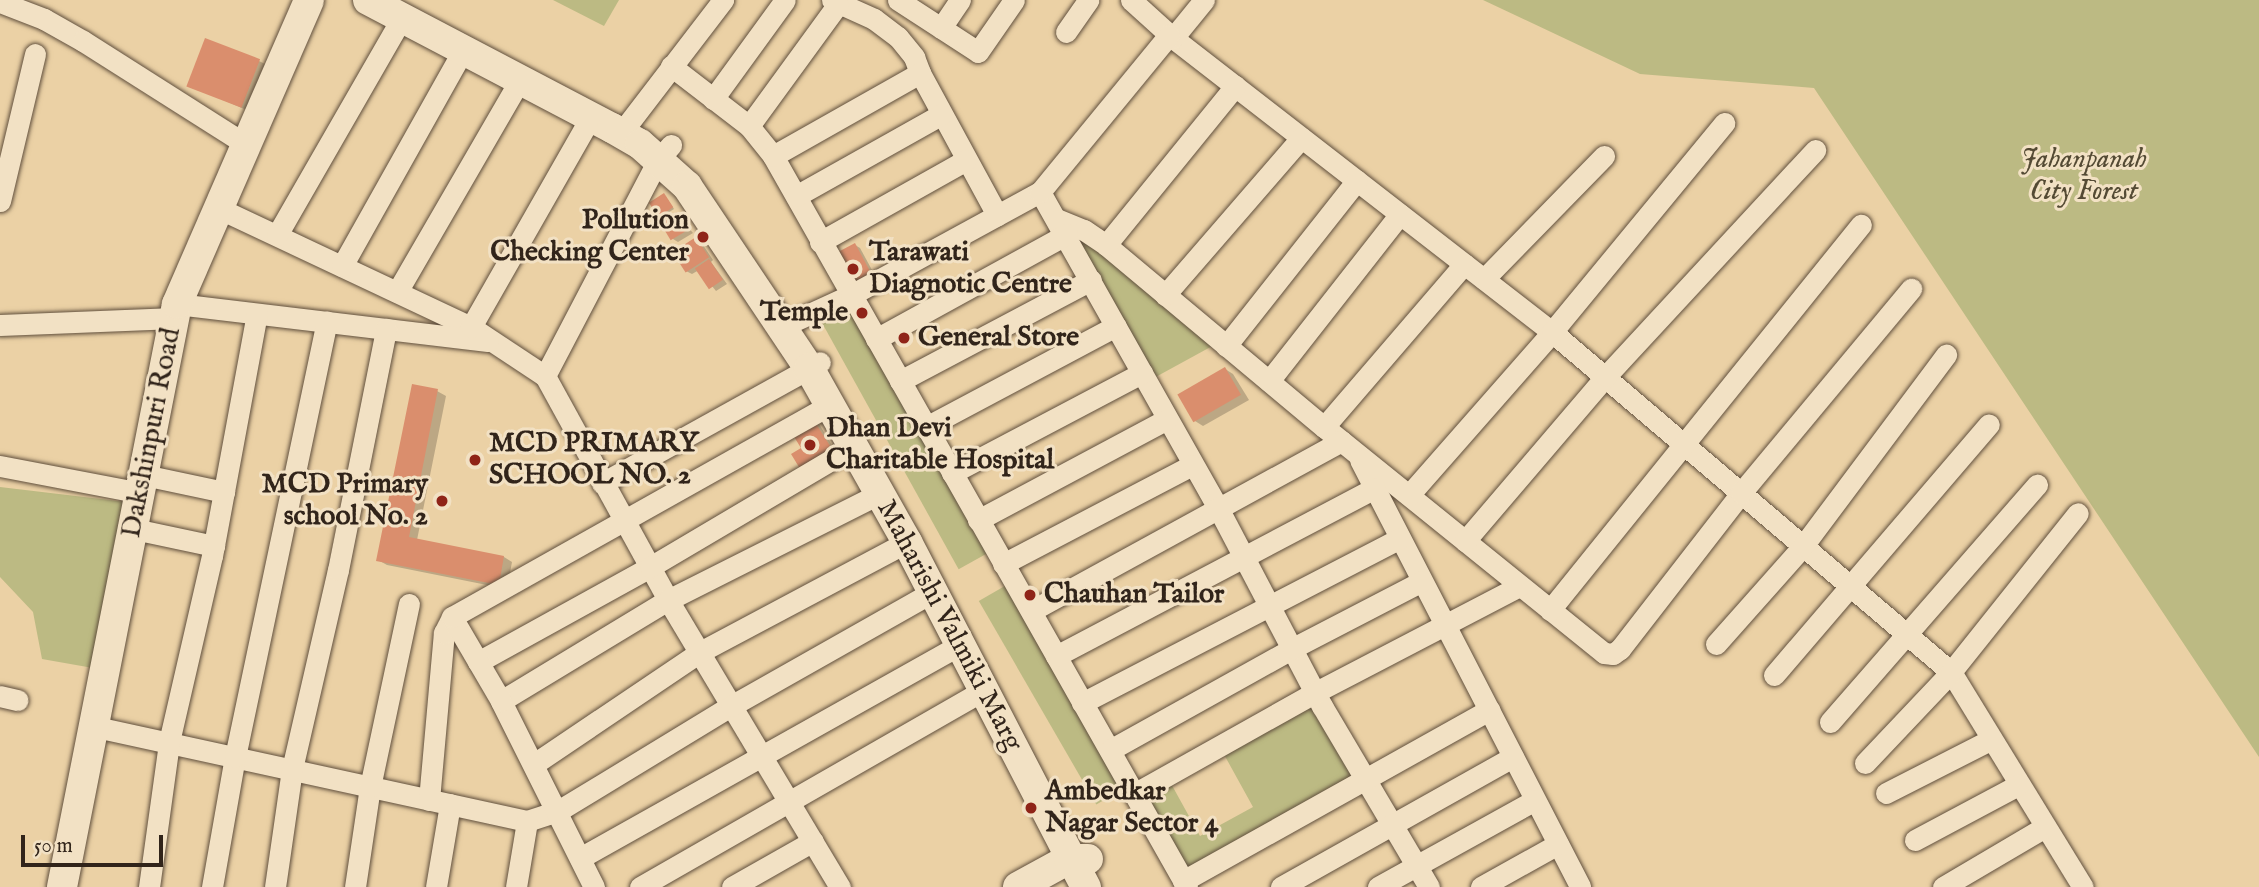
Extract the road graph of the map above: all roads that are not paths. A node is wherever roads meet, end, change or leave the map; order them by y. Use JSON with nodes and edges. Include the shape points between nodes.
{"nodes":[{"id":1,"x":309,"y":0,"type":"edge"},
{"id":2,"x":368,"y":0,"type":"edge"},
{"id":3,"x":723,"y":0,"type":"edge"},
{"id":4,"x":785,"y":0,"type":"edge"},
{"id":5,"x":898,"y":0,"type":"edge"},
{"id":6,"x":960,"y":0,"type":"edge"},
{"id":7,"x":1014,"y":0,"type":"edge"},
{"id":8,"x":1088,"y":0,"type":"edge"},
{"id":9,"x":1131,"y":0,"type":"edge"},
{"id":10,"x":1205,"y":0,"type":"edge"},
{"id":11,"x":0,"y":2,"type":"edge"},
{"id":12,"x":835,"y":2,"type":"edge"},
{"id":13,"x":403,"y":9,"type":"edge"},
{"id":14,"x":941,"y":28,"type":"junction"},
{"id":15,"x":1066,"y":32,"type":"dead end"},
{"id":16,"x":1171,"y":37,"type":"junction"},
{"id":17,"x":463,"y":50,"type":"junction"},
{"id":18,"x":35,"y":54,"type":"dead end"},
{"id":19,"x":671,"y":66,"type":"junction"},
{"id":20,"x":920,"y":73,"type":"junction"},
{"id":21,"x":520,"y":80,"type":"junction"},
{"id":22,"x":1235,"y":86,"type":"junction"},
{"id":23,"x":713,"y":99,"type":"junction"},
{"id":24,"x":942,"y":114,"type":"junction"},
{"id":25,"x":591,"y":117,"type":"junction"},
{"id":26,"x":1724,"y":122,"type":"dead end"},
{"id":27,"x":625,"y":126,"type":"junction"},
{"id":28,"x":749,"y":126,"type":"junction"},
{"id":29,"x":1301,"y":138,"type":"junction"},
{"id":30,"x":245,"y":145,"type":"junction"},
{"id":31,"x":1815,"y":150,"type":"dead end"},
{"id":32,"x":664,"y":153,"type":"junction"},
{"id":33,"x":773,"y":156,"type":"junction"},
{"id":34,"x":1604,"y":156,"type":"dead end"},
{"id":35,"x":966,"y":160,"type":"junction"},
{"id":36,"x":1357,"y":180,"type":"junction"},
{"id":37,"x":1040,"y":192,"type":"junction"},
{"id":38,"x":796,"y":196,"type":"junction"},
{"id":39,"x":0,"y":201,"type":"edge"},
{"id":40,"x":218,"y":208,"type":"junction"},
{"id":41,"x":1400,"y":214,"type":"junction"},
{"id":42,"x":997,"y":215,"type":"junction"},
{"id":43,"x":1861,"y":225,"type":"dead end"},
{"id":44,"x":1063,"y":227,"type":"junction"},
{"id":45,"x":276,"y":235,"type":"junction"},
{"id":46,"x":820,"y":242,"type":"junction"},
{"id":47,"x":1106,"y":244,"type":"junction"},
{"id":48,"x":1464,"y":264,"type":"junction"},
{"id":49,"x":342,"y":266,"type":"junction"},
{"id":50,"x":1484,"y":279,"type":"junction"},
{"id":51,"x":1091,"y":280,"type":"junction"},
{"id":52,"x":1911,"y":289,"type":"dead end"},
{"id":53,"x":397,"y":292,"type":"junction"},
{"id":54,"x":851,"y":295,"type":"junction"},
{"id":55,"x":1165,"y":296,"type":"junction"},
{"id":56,"x":176,"y":311,"type":"junction"},
{"id":57,"x":257,"y":314,"type":"junction"},
{"id":58,"x":327,"y":322,"type":"junction"},
{"id":59,"x":790,"y":323,"type":"junction"},
{"id":60,"x":0,"y":325,"type":"edge"},
{"id":61,"x":1116,"y":326,"type":"junction"},
{"id":62,"x":471,"y":327,"type":"junction"},
{"id":63,"x":386,"y":329,"type":"junction"},
{"id":64,"x":1552,"y":332,"type":"junction"},
{"id":65,"x":876,"y":339,"type":"junction"},
{"id":66,"x":493,"y":341,"type":"junction"},
{"id":67,"x":1226,"y":346,"type":"junction"},
{"id":68,"x":1946,"y":355,"type":"dead end"},
{"id":69,"x":814,"y":365,"type":"junction"},
{"id":70,"x":1142,"y":373,"type":"junction"},
{"id":71,"x":545,"y":376,"type":"junction"},
{"id":72,"x":1606,"y":376,"type":"junction"},
{"id":73,"x":900,"y":381,"type":"junction"},
{"id":74,"x":1269,"y":381,"type":"junction"},
{"id":75,"x":830,"y":405,"type":"junction"},
{"id":76,"x":1167,"y":419,"type":"junction"},
{"id":77,"x":1989,"y":424,"type":"dead end"},
{"id":78,"x":926,"y":427,"type":"junction"},
{"id":79,"x":1324,"y":427,"type":"junction"},
{"id":80,"x":1683,"y":443,"type":"junction"},
{"id":81,"x":853,"y":447,"type":"junction"},
{"id":82,"x":1349,"y":447,"type":"junction"},
{"id":83,"x":1192,"y":465,"type":"junction"},
{"id":84,"x":0,"y":466,"type":"edge"},
{"id":85,"x":952,"y":473,"type":"junction"},
{"id":86,"x":602,"y":483,"type":"junction"},
{"id":87,"x":143,"y":484,"type":"junction"},
{"id":88,"x":2037,"y":485,"type":"dead end"},
{"id":89,"x":1374,"y":488,"type":"junction"},
{"id":90,"x":224,"y":492,"type":"junction"},
{"id":91,"x":1741,"y":493,"type":"junction"},
{"id":92,"x":879,"y":494,"type":"junction"},
{"id":93,"x":1409,"y":495,"type":"junction"},
{"id":94,"x":1219,"y":508,"type":"junction"},
{"id":95,"x":2078,"y":513,"type":"dead end"},
{"id":96,"x":623,"y":520,"type":"junction"},
{"id":97,"x":978,"y":520,"type":"junction"},
{"id":98,"x":134,"y":529,"type":"junction"},
{"id":99,"x":1399,"y":539,"type":"junction"},
{"id":100,"x":1465,"y":541,"type":"junction"},
{"id":101,"x":907,"y":542,"type":"junction"},
{"id":102,"x":214,"y":546,"type":"junction"},
{"id":103,"x":1802,"y":546,"type":"junction"},
{"id":104,"x":1244,"y":556,"type":"junction"},
{"id":105,"x":1003,"y":564,"type":"junction"},
{"id":106,"x":650,"y":567,"type":"junction"},
{"id":107,"x":1422,"y":581,"type":"junction"},
{"id":108,"x":1520,"y":586,"type":"junction"},
{"id":109,"x":1849,"y":586,"type":"junction"},
{"id":110,"x":931,"y":593,"type":"junction"},
{"id":111,"x":668,"y":600,"type":"junction"},
{"id":112,"x":409,"y":604,"type":"dead end"},
{"id":113,"x":1271,"y":605,"type":"junction"},
{"id":114,"x":1550,"y":610,"type":"junction"},
{"id":115,"x":1031,"y":611,"type":"junction"},
{"id":116,"x":452,"y":617,"type":"junction"},
{"id":117,"x":1444,"y":624,"type":"junction"},
{"id":118,"x":1905,"y":634,"type":"junction"},
{"id":119,"x":1716,"y":644,"type":"dead end"},
{"id":120,"x":959,"y":645,"type":"junction"},
{"id":121,"x":1293,"y":648,"type":"junction"},
{"id":122,"x":699,"y":652,"type":"junction"},
{"id":123,"x":1056,"y":656,"type":"junction"},
{"id":124,"x":478,"y":662,"type":"junction"},
{"id":125,"x":1951,"y":672,"type":"junction"},
{"id":126,"x":1774,"y":675,"type":"dead end"},
{"id":127,"x":984,"y":690,"type":"junction"},
{"id":128,"x":1316,"y":692,"type":"junction"},
{"id":129,"x":501,"y":701,"type":"junction"},
{"id":130,"x":1082,"y":703,"type":"junction"},
{"id":131,"x":731,"y":706,"type":"junction"},
{"id":132,"x":1489,"y":710,"type":"junction"},
{"id":133,"x":1830,"y":722,"type":"dead end"},
{"id":134,"x":96,"y":727,"type":"junction"},
{"id":135,"x":1990,"y":740,"type":"junction"},
{"id":136,"x":169,"y":742,"type":"junction"},
{"id":137,"x":1110,"y":750,"type":"junction"},
{"id":138,"x":760,"y":755,"type":"junction"},
{"id":139,"x":235,"y":757,"type":"junction"},
{"id":140,"x":1513,"y":757,"type":"junction"},
{"id":141,"x":1865,"y":763,"type":"dead end"},
{"id":142,"x":534,"y":764,"type":"junction"},
{"id":143,"x":292,"y":769,"type":"junction"},
{"id":144,"x":1365,"y":779,"type":"junction"},
{"id":145,"x":2018,"y":785,"type":"junction"},
{"id":146,"x":370,"y":787,"type":"junction"},
{"id":147,"x":1886,"y":793,"type":"dead end"},
{"id":148,"x":1134,"y":794,"type":"junction"},
{"id":149,"x":429,"y":800,"type":"junction"},
{"id":150,"x":1535,"y":800,"type":"junction"},
{"id":151,"x":788,"y":803,"type":"junction"},
{"id":152,"x":450,"y":804,"type":"junction"},
{"id":153,"x":558,"y":811,"type":"junction"},
{"id":154,"x":527,"y":821,"type":"junction"},
{"id":155,"x":1392,"y":825,"type":"junction"},
{"id":156,"x":2045,"y":827,"type":"junction"},
{"id":157,"x":1915,"y":840,"type":"dead end"},
{"id":158,"x":813,"y":841,"type":"junction"},
{"id":159,"x":1558,"y":844,"type":"junction"},
{"id":160,"x":580,"y":858,"type":"junction"},
{"id":161,"x":1416,"y":866,"type":"junction"},
{"id":162,"x":1077,"y":874,"type":"edge"},
{"id":163,"x":1185,"y":884,"type":"edge"},
{"id":164,"x":62,"y":887,"type":"edge"},
{"id":165,"x":149,"y":887,"type":"edge"},
{"id":166,"x":212,"y":887,"type":"edge"},
{"id":167,"x":275,"y":887,"type":"edge"},
{"id":168,"x":355,"y":887,"type":"edge"},
{"id":169,"x":436,"y":887,"type":"edge"},
{"id":170,"x":516,"y":887,"type":"edge"},
{"id":171,"x":594,"y":887,"type":"edge"},
{"id":172,"x":640,"y":887,"type":"edge"},
{"id":173,"x":732,"y":887,"type":"edge"},
{"id":174,"x":840,"y":887,"type":"edge"},
{"id":175,"x":1018,"y":887,"type":"edge"},
{"id":176,"x":1109,"y":887,"type":"edge"},
{"id":177,"x":1281,"y":887,"type":"edge"},
{"id":178,"x":1378,"y":887,"type":"edge"},
{"id":179,"x":1429,"y":887,"type":"edge"},
{"id":180,"x":1481,"y":887,"type":"edge"},
{"id":181,"x":1580,"y":887,"type":"edge"},
{"id":182,"x":1943,"y":887,"type":"edge"},
{"id":183,"x":2083,"y":887,"type":"edge"}],
"edges":[{"from":1,"to":30,"type":"street","name":"Dakshinpuri Road"},
{"from":2,"to":13,"type":"street","name":"Maharishi Valmiki Marg"},
{"from":3,"to":19,"type":"street"},
{"from":4,"to":23,"type":"street"},
{"from":5,"to":14,"type":"street"},
{"from":6,"to":14,"type":"street"},
{"from":7,"to":14,"type":"street","via":[[978,52]]},
{"from":8,"to":15,"type":"street"},
{"from":9,"to":16,"type":"street"},
{"from":10,"to":16,"type":"street"},
{"from":11,"to":30,"type":"street","via":[[73,35]]},
{"from":12,"to":20,"type":"street","via":[[874,19],[898,37]]},
{"from":12,"to":28,"type":"street"},
{"from":13,"to":17,"type":"street","name":"Maharishi Valmiki Marg"},
{"from":13,"to":27,"type":"street","name":"Maharishi Valmiki Marg"},
{"from":13,"to":45,"type":"street"},
{"from":16,"to":22,"type":"street"},
{"from":16,"to":37,"type":"street"},
{"from":17,"to":21,"type":"street","name":"Maharishi Valmiki Marg"},
{"from":17,"to":49,"type":"street"},
{"from":18,"to":39,"type":"street"},
{"from":19,"to":23,"type":"street"},
{"from":19,"to":27,"type":"street"},
{"from":20,"to":24,"type":"street"},
{"from":20,"to":33,"type":"street"},
{"from":21,"to":25,"type":"street","name":"Maharishi Valmiki Marg"},
{"from":21,"to":53,"type":"street"},
{"from":22,"to":29,"type":"street"},
{"from":22,"to":47,"type":"street"},
{"from":23,"to":28,"type":"street"},
{"from":24,"to":35,"type":"street"},
{"from":24,"to":38,"type":"street"},
{"from":25,"to":27,"type":"street","name":"Maharishi Valmiki Marg"},
{"from":25,"to":62,"type":"street"},
{"from":26,"to":64,"type":"street"},
{"from":27,"to":32,"type":"street","name":"Maharishi Valmiki Marg"},
{"from":28,"to":33,"type":"street"},
{"from":29,"to":36,"type":"street"},
{"from":29,"to":55,"type":"street"},
{"from":30,"to":40,"type":"street","name":"Dakshinpuri Road"},
{"from":31,"to":72,"type":"street"},
{"from":32,"to":59,"type":"street","name":"Maharishi Valmiki Marg"},
{"from":32,"to":71,"type":"street"},
{"from":33,"to":38,"type":"street"},
{"from":34,"to":50,"type":"street"},
{"from":35,"to":42,"type":"street"},
{"from":35,"to":46,"type":"street"},
{"from":36,"to":41,"type":"street"},
{"from":36,"to":67,"type":"street"},
{"from":37,"to":42,"type":"street"},
{"from":37,"to":44,"type":"street"},
{"from":38,"to":46,"type":"street"},
{"from":40,"to":45,"type":"street"},
{"from":40,"to":56,"type":"street","name":"Dakshinpuri Road"},
{"from":41,"to":48,"type":"street"},
{"from":41,"to":74,"type":"street"},
{"from":42,"to":54,"type":"street"},
{"from":43,"to":80,"type":"street"},
{"from":44,"to":47,"type":"street","via":[[1084,230]]},
{"from":44,"to":51,"type":"street"},
{"from":44,"to":65,"type":"street"},
{"from":45,"to":49,"type":"street"},
{"from":46,"to":54,"type":"street"},
{"from":47,"to":55,"type":"street"},
{"from":48,"to":50,"type":"street"},
{"from":48,"to":79,"type":"street"},
{"from":49,"to":53,"type":"street"},
{"from":50,"to":64,"type":"street"},
{"from":51,"to":61,"type":"street"},
{"from":51,"to":73,"type":"street"},
{"from":52,"to":91,"type":"street"},
{"from":53,"to":62,"type":"street"},
{"from":54,"to":59,"type":"street"},
{"from":54,"to":65,"type":"street"},
{"from":55,"to":67,"type":"street"},
{"from":56,"to":57,"type":"street"},
{"from":56,"to":60,"type":"street"},
{"from":56,"to":87,"type":"street","name":"Dakshinpuri Road"},
{"from":57,"to":58,"type":"street"},
{"from":57,"to":90,"type":"street"},
{"from":58,"to":63,"type":"street"},
{"from":58,"to":139,"type":"street"},
{"from":59,"to":69,"type":"street","name":"Maharishi Valmiki Marg"},
{"from":61,"to":70,"type":"street"},
{"from":61,"to":78,"type":"street"},
{"from":62,"to":66,"type":"street"},
{"from":63,"to":66,"type":"street"},
{"from":63,"to":143,"type":"street"},
{"from":64,"to":72,"type":"street"},
{"from":64,"to":93,"type":"street"},
{"from":65,"to":73,"type":"street"},
{"from":66,"to":71,"type":"street"},
{"from":67,"to":74,"type":"street"},
{"from":68,"to":103,"type":"street"},
{"from":69,"to":75,"type":"street","name":"Maharishi Valmiki Marg"},
{"from":69,"to":86,"type":"street"},
{"from":69,"to":162,"type":"street","name":"Maharishi Valmiki Marg"},
{"from":70,"to":76,"type":"street"},
{"from":70,"to":85,"type":"street"},
{"from":71,"to":86,"type":"street"},
{"from":72,"to":80,"type":"street"},
{"from":72,"to":100,"type":"street"},
{"from":73,"to":78,"type":"street"},
{"from":74,"to":79,"type":"street"},
{"from":75,"to":81,"type":"street","name":"Maharishi Valmiki Marg"},
{"from":75,"to":96,"type":"street"},
{"from":76,"to":83,"type":"street"},
{"from":76,"to":97,"type":"street"},
{"from":77,"to":109,"type":"street"},
{"from":78,"to":85,"type":"street"},
{"from":79,"to":82,"type":"street"},
{"from":80,"to":91,"type":"street"},
{"from":80,"to":114,"type":"street"},
{"from":81,"to":92,"type":"street","name":"Maharishi Valmiki Marg"},
{"from":81,"to":106,"type":"street"},
{"from":82,"to":89,"type":"street"},
{"from":82,"to":93,"type":"street"},
{"from":82,"to":94,"type":"street"},
{"from":83,"to":94,"type":"street"},
{"from":83,"to":105,"type":"street"},
{"from":84,"to":87,"type":"street"},
{"from":85,"to":97,"type":"street"},
{"from":86,"to":96,"type":"street"},
{"from":87,"to":90,"type":"street"},
{"from":87,"to":98,"type":"street","name":"Dakshinpuri Road"},
{"from":88,"to":118,"type":"street"},
{"from":89,"to":99,"type":"street"},
{"from":89,"to":104,"type":"street"},
{"from":90,"to":102,"type":"street"},
{"from":91,"to":103,"type":"street"},
{"from":91,"to":114,"type":"street","via":[[1613,654],[1598,650]]},
{"from":92,"to":101,"type":"street","name":"Maharishi Valmiki Marg"},
{"from":92,"to":111,"type":"street"},
{"from":93,"to":100,"type":"street"},
{"from":94,"to":104,"type":"street"},
{"from":94,"to":115,"type":"street"},
{"from":95,"to":125,"type":"street"},
{"from":96,"to":106,"type":"street"},
{"from":96,"to":116,"type":"street"},
{"from":97,"to":105,"type":"street"},
{"from":98,"to":102,"type":"street"},
{"from":98,"to":134,"type":"street","name":"Dakshinpuri Road"},
{"from":99,"to":107,"type":"street"},
{"from":99,"to":113,"type":"street"},
{"from":100,"to":108,"type":"street"},
{"from":101,"to":110,"type":"street","name":"Maharishi Valmiki Marg"},
{"from":101,"to":122,"type":"street"},
{"from":102,"to":136,"type":"street"},
{"from":103,"to":109,"type":"street"},
{"from":103,"to":119,"type":"street"},
{"from":104,"to":113,"type":"street"},
{"from":104,"to":123,"type":"street"},
{"from":105,"to":115,"type":"street"},
{"from":106,"to":111,"type":"street"},
{"from":106,"to":124,"type":"street"},
{"from":107,"to":117,"type":"street"},
{"from":107,"to":121,"type":"street"},
{"from":108,"to":114,"type":"street"},
{"from":108,"to":117,"type":"street"},
{"from":109,"to":118,"type":"street"},
{"from":109,"to":126,"type":"street"},
{"from":110,"to":120,"type":"street","name":"Maharishi Valmiki Marg"},
{"from":110,"to":131,"type":"street"},
{"from":111,"to":122,"type":"street"},
{"from":111,"to":129,"type":"street"},
{"from":112,"to":146,"type":"street"},
{"from":113,"to":121,"type":"street"},
{"from":113,"to":130,"type":"street"},
{"from":115,"to":123,"type":"street"},
{"from":116,"to":124,"type":"street"},
{"from":116,"to":149,"type":"street","via":[[444,633]]},
{"from":117,"to":128,"type":"street"},
{"from":117,"to":132,"type":"street"},
{"from":118,"to":125,"type":"street"},
{"from":118,"to":133,"type":"street"},
{"from":120,"to":127,"type":"street","name":"Maharishi Valmiki Marg"},
{"from":120,"to":138,"type":"street"},
{"from":121,"to":128,"type":"street"},
{"from":121,"to":137,"type":"street"},
{"from":122,"to":131,"type":"street"},
{"from":122,"to":142,"type":"street"},
{"from":123,"to":130,"type":"street"},
{"from":124,"to":129,"type":"street"},
{"from":125,"to":135,"type":"street"},
{"from":125,"to":141,"type":"street"},
{"from":127,"to":151,"type":"street"},
{"from":127,"to":162,"type":"street","name":"Maharishi Valmiki Marg"},
{"from":128,"to":144,"type":"street"},
{"from":128,"to":148,"type":"street"},
{"from":129,"to":142,"type":"street"},
{"from":130,"to":137,"type":"street"},
{"from":131,"to":138,"type":"street"},
{"from":131,"to":153,"type":"street"},
{"from":132,"to":140,"type":"street"},
{"from":132,"to":144,"type":"street"},
{"from":134,"to":136,"type":"street"},
{"from":134,"to":164,"type":"street","name":"Dakshinpuri Road"},
{"from":135,"to":145,"type":"street"},
{"from":135,"to":147,"type":"street"},
{"from":136,"to":139,"type":"street"},
{"from":136,"to":165,"type":"street"},
{"from":137,"to":148,"type":"street"},
{"from":138,"to":151,"type":"street"},
{"from":138,"to":160,"type":"street"},
{"from":139,"to":143,"type":"street"},
{"from":139,"to":166,"type":"street"},
{"from":140,"to":150,"type":"street"},
{"from":140,"to":155,"type":"street"},
{"from":142,"to":153,"type":"street"},
{"from":143,"to":146,"type":"street"},
{"from":143,"to":167,"type":"street"},
{"from":144,"to":155,"type":"street"},
{"from":144,"to":163,"type":"street"},
{"from":145,"to":156,"type":"street"},
{"from":145,"to":157,"type":"street"},
{"from":146,"to":149,"type":"street"},
{"from":146,"to":168,"type":"street"},
{"from":148,"to":163,"type":"street"},
{"from":149,"to":152,"type":"street"},
{"from":150,"to":159,"type":"street"},
{"from":150,"to":161,"type":"street"},
{"from":151,"to":158,"type":"street"},
{"from":151,"to":172,"type":"street"},
{"from":152,"to":154,"type":"street"},
{"from":152,"to":169,"type":"street"},
{"from":153,"to":154,"type":"street"},
{"from":153,"to":160,"type":"street"},
{"from":154,"to":170,"type":"street"},
{"from":155,"to":161,"type":"street"},
{"from":155,"to":177,"type":"street"},
{"from":156,"to":182,"type":"street"},
{"from":156,"to":183,"type":"street"},
{"from":158,"to":173,"type":"street"},
{"from":158,"to":174,"type":"street"},
{"from":159,"to":180,"type":"street"},
{"from":159,"to":181,"type":"street"},
{"from":160,"to":171,"type":"street"},
{"from":161,"to":178,"type":"street"},
{"from":161,"to":179,"type":"street"},
{"from":162,"to":175,"type":"street"},
{"from":162,"to":176,"type":"street","name":"Maharishi Valmiki Marg"}]}
